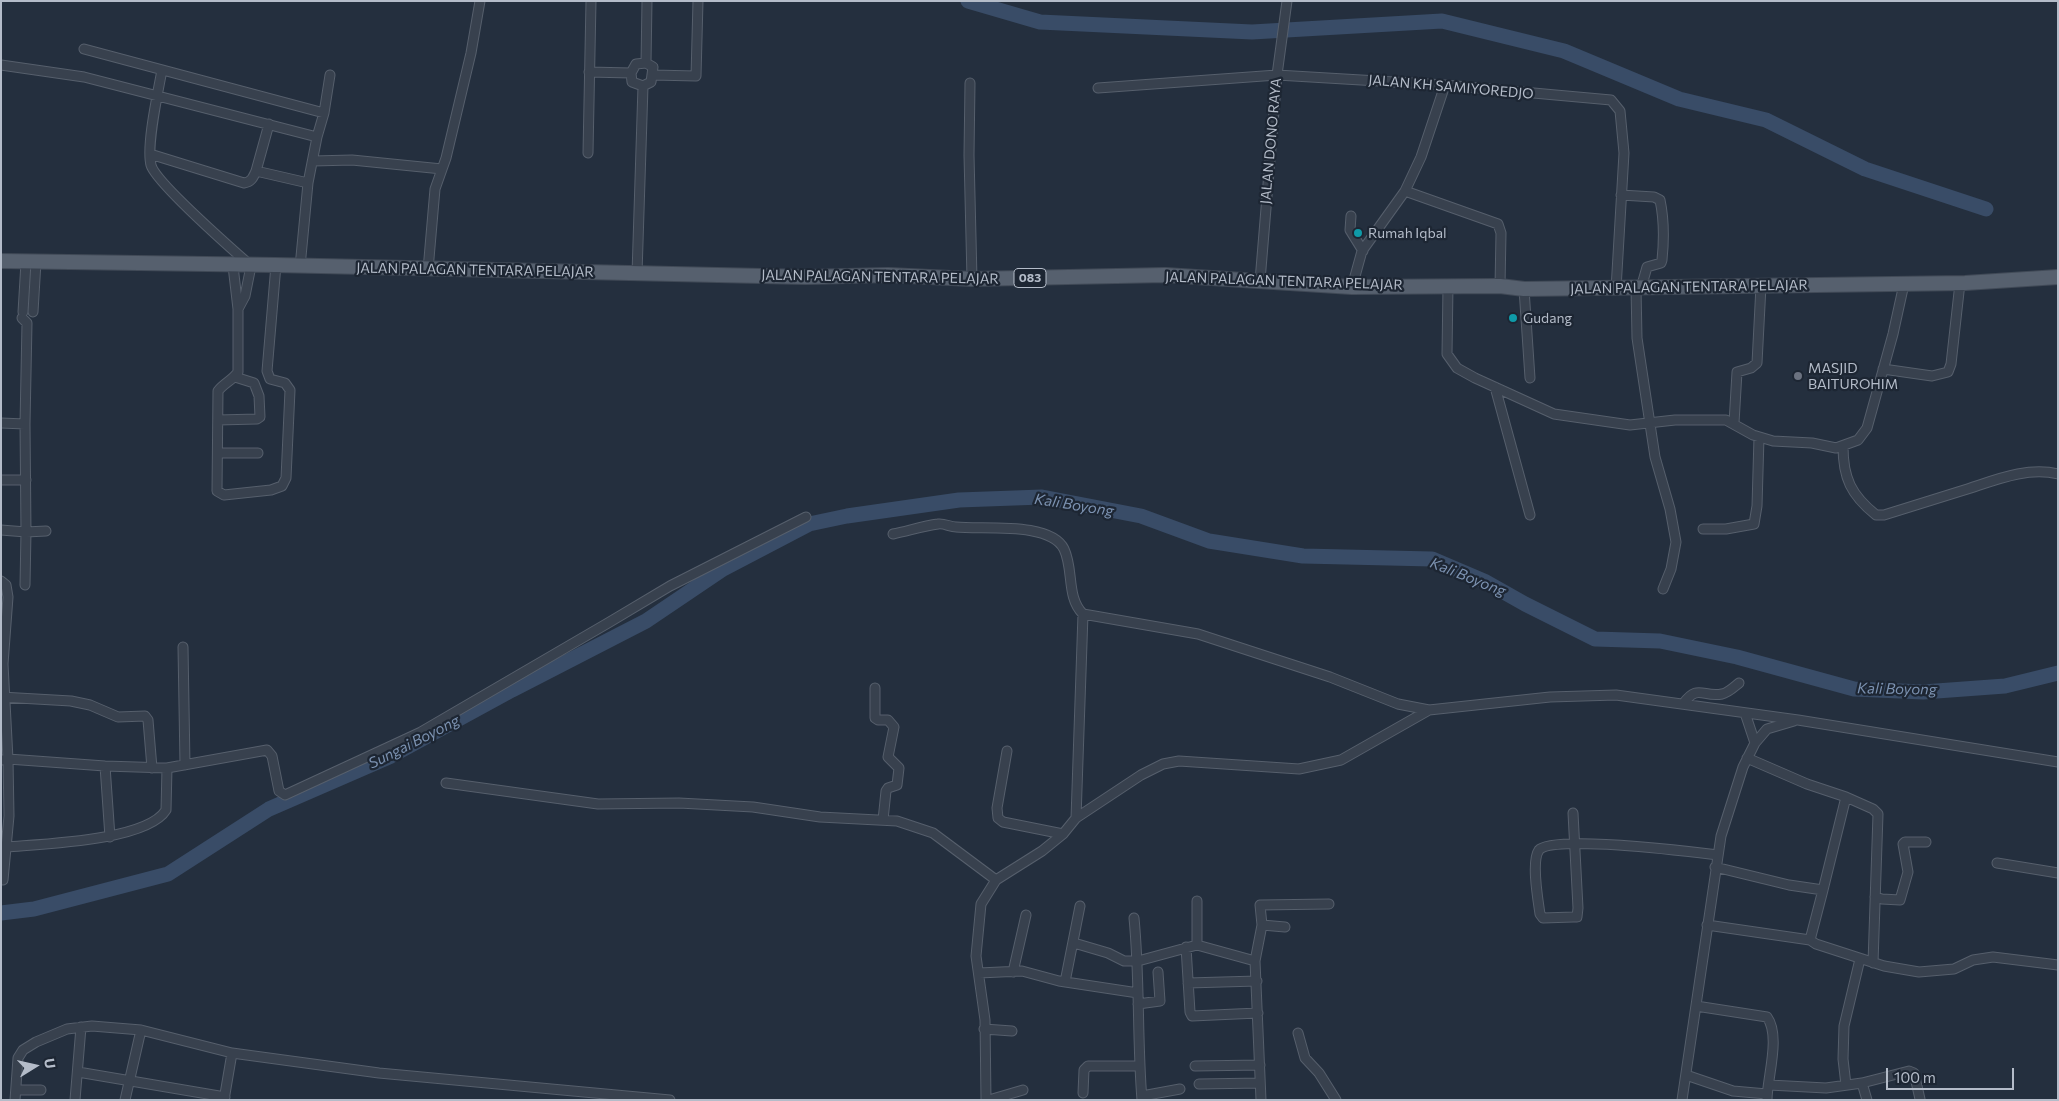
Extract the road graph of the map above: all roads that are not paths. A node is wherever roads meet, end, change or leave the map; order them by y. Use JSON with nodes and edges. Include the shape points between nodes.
{"nodes":[{"id":1,"x":480,"y":1,"type":"edge"},
{"id":2,"x":591,"y":1,"type":"edge"},
{"id":3,"x":647,"y":1,"type":"edge"},
{"id":4,"x":698,"y":1,"type":"edge"},
{"id":5,"x":1288,"y":1,"type":"edge"},
{"id":6,"x":84,"y":49,"type":"dead end"},
{"id":7,"x":646,"y":62,"type":"junction"},
{"id":8,"x":1,"y":66,"type":"edge"},
{"id":9,"x":162,"y":70,"type":"junction"},
{"id":10,"x":590,"y":72,"type":"junction"},
{"id":11,"x":631,"y":73,"type":"junction"},
{"id":12,"x":1277,"y":74,"type":"junction"},
{"id":13,"x":330,"y":75,"type":"dead end"},
{"id":14,"x":653,"y":75,"type":"junction"},
{"id":15,"x":970,"y":83,"type":"dead end"},
{"id":16,"x":1445,"y":85,"type":"junction"},
{"id":17,"x":643,"y":86,"type":"junction"},
{"id":18,"x":1098,"y":88,"type":"dead end"},
{"id":19,"x":157,"y":96,"type":"junction"},
{"id":20,"x":324,"y":113,"type":"junction"},
{"id":21,"x":268,"y":124,"type":"junction"},
{"id":22,"x":317,"y":137,"type":"junction"},
{"id":23,"x":588,"y":153,"type":"dead end"},
{"id":24,"x":150,"y":154,"type":"junction"},
{"id":25,"x":313,"y":161,"type":"junction"},
{"id":26,"x":442,"y":169,"type":"junction"},
{"id":27,"x":256,"y":171,"type":"junction"},
{"id":28,"x":308,"y":184,"type":"junction"},
{"id":29,"x":1404,"y":192,"type":"junction"},
{"id":30,"x":1621,"y":195,"type":"junction"},
{"id":31,"x":1351,"y":216,"type":"dead end"},
{"id":32,"x":1363,"y":251,"type":"junction"},
{"id":33,"x":1,"y":261,"type":"edge"},
{"id":34,"x":31,"y":262,"type":"junction"},
{"id":35,"x":276,"y":265,"type":"junction"},
{"id":36,"x":233,"y":266,"type":"junction"},
{"id":37,"x":251,"y":266,"type":"junction"},
{"id":38,"x":300,"y":267,"type":"junction"},
{"id":39,"x":428,"y":270,"type":"junction"},
{"id":40,"x":637,"y":274,"type":"junction"},
{"id":41,"x":2058,"y":277,"type":"edge"},
{"id":42,"x":972,"y":279,"type":"junction"},
{"id":43,"x":1260,"y":281,"type":"junction"},
{"id":44,"x":1960,"y":283,"type":"junction"},
{"id":45,"x":1904,"y":284,"type":"junction"},
{"id":46,"x":1352,"y":286,"type":"junction"},
{"id":47,"x":1448,"y":286,"type":"junction"},
{"id":48,"x":1500,"y":286,"type":"junction"},
{"id":49,"x":1762,"y":286,"type":"junction"},
{"id":50,"x":1639,"y":288,"type":"junction"},
{"id":51,"x":1524,"y":289,"type":"junction"},
{"id":52,"x":1616,"y":289,"type":"junction"},
{"id":53,"x":238,"y":308,"type":"junction"},
{"id":54,"x":1883,"y":369,"type":"junction"},
{"id":55,"x":235,"y":377,"type":"junction"},
{"id":56,"x":1530,"y":378,"type":"dead end"},
{"id":57,"x":1495,"y":387,"type":"junction"},
{"id":58,"x":218,"y":420,"type":"junction"},
{"id":59,"x":1,"y":423,"type":"edge"},
{"id":60,"x":1734,"y":423,"type":"junction"},
{"id":61,"x":25,"y":424,"type":"junction"},
{"id":62,"x":1650,"y":424,"type":"junction"},
{"id":63,"x":1759,"y":437,"type":"junction"},
{"id":64,"x":1843,"y":446,"type":"junction"},
{"id":65,"x":218,"y":453,"type":"junction"},
{"id":66,"x":258,"y":453,"type":"dead end"},
{"id":67,"x":2058,"y":474,"type":"edge"},
{"id":68,"x":1,"y":480,"type":"edge"},
{"id":69,"x":26,"y":480,"type":"junction"},
{"id":70,"x":1530,"y":515,"type":"dead end"},
{"id":71,"x":806,"y":517,"type":"dead end"},
{"id":72,"x":1703,"y":529,"type":"dead end"},
{"id":73,"x":1,"y":530,"type":"edge"},
{"id":74,"x":46,"y":531,"type":"dead end"},
{"id":75,"x":26,"y":532,"type":"junction"},
{"id":76,"x":893,"y":534,"type":"dead end"},
{"id":77,"x":1,"y":582,"type":"edge"},
{"id":78,"x":25,"y":585,"type":"dead end"},
{"id":79,"x":1663,"y":589,"type":"dead end"},
{"id":80,"x":1083,"y":614,"type":"junction"},
{"id":81,"x":183,"y":648,"type":"dead end"},
{"id":82,"x":1739,"y":683,"type":"dead end"},
{"id":83,"x":875,"y":688,"type":"dead end"},
{"id":84,"x":3,"y":697,"type":"edge"},
{"id":85,"x":1683,"y":704,"type":"junction"},
{"id":86,"x":1429,"y":710,"type":"junction"},
{"id":87,"x":1745,"y":713,"type":"junction"},
{"id":88,"x":1798,"y":720,"type":"junction"},
{"id":89,"x":1755,"y":742,"type":"junction"},
{"id":90,"x":1007,"y":751,"type":"dead end"},
{"id":91,"x":1747,"y":758,"type":"junction"},
{"id":92,"x":5,"y":760,"type":"edge"},
{"id":93,"x":2058,"y":762,"type":"edge"},
{"id":94,"x":185,"y":765,"type":"junction"},
{"id":95,"x":105,"y":766,"type":"junction"},
{"id":96,"x":152,"y":768,"type":"junction"},
{"id":97,"x":167,"y":768,"type":"junction"},
{"id":98,"x":446,"y":783,"type":"dead end"},
{"id":99,"x":1846,"y":797,"type":"junction"},
{"id":100,"x":1572,"y":813,"type":"dead end"},
{"id":101,"x":1076,"y":818,"type":"junction"},
{"id":102,"x":883,"y":820,"type":"junction"},
{"id":103,"x":1063,"y":834,"type":"junction"},
{"id":104,"x":110,"y":837,"type":"junction"},
{"id":105,"x":1926,"y":842,"type":"dead end"},
{"id":106,"x":1574,"y":844,"type":"junction"},
{"id":107,"x":7,"y":847,"type":"junction"},
{"id":108,"x":1718,"y":855,"type":"junction"},
{"id":109,"x":1997,"y":863,"type":"dead end"},
{"id":110,"x":1716,"y":867,"type":"junction"},
{"id":111,"x":2058,"y":873,"type":"edge"},
{"id":112,"x":3,"y":880,"type":"dead end"},
{"id":113,"x":996,"y":880,"type":"junction"},
{"id":114,"x":1823,"y":890,"type":"junction"},
{"id":115,"x":1875,"y":897,"type":"junction"},
{"id":116,"x":1197,"y":901,"type":"dead end"},
{"id":117,"x":1329,"y":904,"type":"dead end"},
{"id":118,"x":1080,"y":906,"type":"dead end"},
{"id":119,"x":1026,"y":915,"type":"dead end"},
{"id":120,"x":1134,"y":918,"type":"dead end"},
{"id":121,"x":1262,"y":925,"type":"junction"},
{"id":122,"x":1707,"y":925,"type":"junction"},
{"id":123,"x":1286,"y":926,"type":"dead end"},
{"id":124,"x":1810,"y":940,"type":"junction"},
{"id":125,"x":1074,"y":943,"type":"junction"},
{"id":126,"x":1197,"y":945,"type":"junction"},
{"id":127,"x":1186,"y":947,"type":"junction"},
{"id":128,"x":1860,"y":959,"type":"junction"},
{"id":129,"x":1138,"y":960,"type":"junction"},
{"id":130,"x":1256,"y":961,"type":"junction"},
{"id":131,"x":1873,"y":963,"type":"junction"},
{"id":132,"x":2058,"y":965,"type":"edge"},
{"id":133,"x":1013,"y":972,"type":"junction"},
{"id":134,"x":1158,"y":972,"type":"dead end"},
{"id":135,"x":979,"y":974,"type":"junction"},
{"id":136,"x":1256,"y":981,"type":"junction"},
{"id":137,"x":1065,"y":982,"type":"junction"},
{"id":138,"x":1188,"y":983,"type":"junction"},
{"id":139,"x":1138,"y":993,"type":"junction"},
{"id":140,"x":1138,"y":1004,"type":"junction"},
{"id":141,"x":1696,"y":1006,"type":"junction"},
{"id":142,"x":1258,"y":1013,"type":"junction"},
{"id":143,"x":81,"y":1027,"type":"junction"},
{"id":144,"x":984,"y":1029,"type":"junction"},
{"id":145,"x":141,"y":1030,"type":"junction"},
{"id":146,"x":1012,"y":1031,"type":"dead end"},
{"id":147,"x":1298,"y":1033,"type":"dead end"},
{"id":148,"x":232,"y":1053,"type":"junction"},
{"id":149,"x":1260,"y":1065,"type":"junction"},
{"id":150,"x":1140,"y":1066,"type":"junction"},
{"id":151,"x":1195,"y":1066,"type":"dead end"},
{"id":152,"x":78,"y":1072,"type":"junction"},
{"id":153,"x":1686,"y":1074,"type":"junction"},
{"id":154,"x":129,"y":1081,"type":"junction"},
{"id":155,"x":1260,"y":1083,"type":"junction"},
{"id":156,"x":1862,"y":1083,"type":"junction"},
{"id":157,"x":1199,"y":1084,"type":"dead end"},
{"id":158,"x":1846,"y":1085,"type":"junction"},
{"id":159,"x":1180,"y":1089,"type":"dead end"},
{"id":160,"x":16,"y":1090,"type":"junction"},
{"id":161,"x":41,"y":1090,"type":"dead end"},
{"id":162,"x":1023,"y":1090,"type":"dead end"},
{"id":163,"x":1083,"y":1093,"type":"dead end"},
{"id":164,"x":1767,"y":1093,"type":"edge"},
{"id":165,"x":1142,"y":1098,"type":"edge"},
{"id":166,"x":224,"y":1099,"type":"edge"},
{"id":167,"x":1920,"y":1099,"type":"edge"},
{"id":168,"x":15,"y":1100,"type":"edge"},
{"id":169,"x":74,"y":1100,"type":"edge"},
{"id":170,"x":126,"y":1100,"type":"edge"},
{"id":171,"x":670,"y":1100,"type":"edge"},
{"id":172,"x":987,"y":1100,"type":"edge"},
{"id":173,"x":1260,"y":1100,"type":"edge"},
{"id":174,"x":1336,"y":1100,"type":"edge"},
{"id":175,"x":1682,"y":1100,"type":"edge"},
{"id":176,"x":1867,"y":1100,"type":"edge"}],
"edges":[{"from":1,"to":26,"type":"street","via":[[471,54]]},
{"from":2,"to":10,"type":"street"},
{"from":3,"to":7,"type":"street"},
{"from":4,"to":14,"type":"street","via":[[696,76]]},
{"from":5,"to":12,"type":"street","name":"JALAN DONO RAYA"},
{"from":6,"to":9,"type":"street"},
{"from":7,"to":11,"type":"street","via":[[636,64]]},
{"from":7,"to":14,"type":"street","via":[[653,67]]},
{"from":8,"to":19,"type":"street","via":[[84,77]]},
{"from":9,"to":19,"type":"street"},
{"from":9,"to":20,"type":"street"},
{"from":10,"to":11,"type":"street"},
{"from":10,"to":23,"type":"street"},
{"from":11,"to":17,"type":"street","via":[[632,82]]},
{"from":12,"to":16,"type":"street","name":"JALAN KH SAMIYOREDJO"},
{"from":12,"to":18,"type":"street","name":"JALAN KH SAMIYOREDJO"},
{"from":12,"to":43,"type":"street","name":"JALAN DONO RAYA"},
{"from":13,"to":20,"type":"street"},
{"from":14,"to":17,"type":"street","via":[[651,82]]},
{"from":15,"to":42,"type":"street"},
{"from":16,"to":29,"type":"street","via":[[1422,157]]},
{"from":16,"to":30,"type":"street","name":"JALAN KH SAMIYOREDJO","via":[[1611,100],[1620,111],[1622,122]]},
{"from":17,"to":40,"type":"street"},
{"from":19,"to":21,"type":"street"},
{"from":19,"to":24,"type":"street"},
{"from":20,"to":22,"type":"street"},
{"from":21,"to":22,"type":"street"},
{"from":21,"to":27,"type":"street"},
{"from":22,"to":25,"type":"street"},
{"from":24,"to":27,"type":"street","via":[[244,183],[254,178]]},
{"from":24,"to":37,"type":"street","via":[[151,166],[162,184]]},
{"from":25,"to":26,"type":"street","via":[[352,160]]},
{"from":25,"to":28,"type":"street"},
{"from":26,"to":39,"type":"street","via":[[434,189]]},
{"from":27,"to":28,"type":"street"},
{"from":28,"to":38,"type":"street"},
{"from":29,"to":32,"type":"street"},
{"from":29,"to":48,"type":"street","via":[[1498,224],[1502,233]]},
{"from":30,"to":50,"type":"street","via":[[1654,196],[1660,200],[1664,233],[1662,260],[1647,267]]},
{"from":30,"to":52,"type":"street","name":"JALAN KH SAMIYOREDJO"},
{"from":31,"to":32,"type":"street","via":[[1350,230]]},
{"from":32,"to":46,"type":"street"},
{"from":33,"to":34,"type":"main road","name":"JALAN PALAGAN TENTARA PELAJAR","number":"083"},
{"from":34,"to":36,"type":"main road","name":"JALAN PALAGAN TENTARA PELAJAR","number":"083"},
{"from":34,"to":61,"type":"street"},
{"from":35,"to":37,"type":"main road","name":"JALAN PALAGAN TENTARA PELAJAR","number":"083"},
{"from":35,"to":38,"type":"main road","name":"JALAN PALAGAN TENTARA PELAJAR","number":"083"},
{"from":35,"to":65,"type":"street","via":[[267,371],[270,379],[285,384],[290,390],[286,478],[282,486],[271,490],[224,496],[217,491]]},
{"from":36,"to":37,"type":"main road","name":"JALAN PALAGAN TENTARA PELAJAR","number":"083"},
{"from":36,"to":53,"type":"street"},
{"from":37,"to":53,"type":"street","via":[[245,296]]},
{"from":38,"to":39,"type":"main road","name":"JALAN PALAGAN TENTARA PELAJAR","number":"083"},
{"from":39,"to":40,"type":"main road","name":"JALAN PALAGAN TENTARA PELAJAR","number":"083"},
{"from":40,"to":42,"type":"main road","name":"JALAN PALAGAN TENTARA PELAJAR","number":"083","via":[[888,275]]},
{"from":41,"to":44,"type":"main road","name":"JALAN PALAGAN TENTARA PELAJAR","number":"083"},
{"from":42,"to":43,"type":"main road","name":"JALAN PALAGAN TENTARA PELAJAR","number":"083","via":[[1165,275]]},
{"from":43,"to":46,"type":"main road","name":"JALAN PALAGAN TENTARA PELAJAR","number":"083"},
{"from":44,"to":45,"type":"main road","name":"JALAN PALAGAN TENTARA PELAJAR","number":"083"},
{"from":44,"to":54,"type":"street","via":[[1948,372],[1932,376]]},
{"from":45,"to":49,"type":"main road","name":"JALAN PALAGAN TENTARA PELAJAR","number":"083"},
{"from":45,"to":54,"type":"street"},
{"from":46,"to":47,"type":"main road","name":"JALAN PALAGAN TENTARA PELAJAR","number":"083"},
{"from":47,"to":48,"type":"main road","name":"JALAN PALAGAN TENTARA PELAJAR","number":"083"},
{"from":47,"to":57,"type":"street","via":[[1447,354],[1457,368]]},
{"from":48,"to":51,"type":"main road","name":"JALAN PALAGAN TENTARA PELAJAR","number":"083"},
{"from":49,"to":50,"type":"main road","name":"JALAN PALAGAN TENTARA PELAJAR","number":"083"},
{"from":49,"to":60,"type":"street","via":[[1757,363],[1752,368],[1737,372]]},
{"from":50,"to":52,"type":"main road","name":"JALAN PALAGAN TENTARA PELAJAR","number":"083"},
{"from":50,"to":62,"type":"street","via":[[1637,338]]},
{"from":51,"to":52,"type":"main road","name":"JALAN PALAGAN TENTARA PELAJAR","number":"083"},
{"from":51,"to":56,"type":"street"},
{"from":53,"to":55,"type":"street","via":[[238,372]]},
{"from":54,"to":64,"type":"street","via":[[1867,428],[1858,440]]},
{"from":55,"to":58,"type":"street","via":[[218,391]]},
{"from":55,"to":58,"type":"street","via":[[251,381],[256,388],[260,417]]},
{"from":57,"to":62,"type":"street","via":[[1554,414]]},
{"from":57,"to":70,"type":"street"},
{"from":58,"to":65,"type":"street"},
{"from":59,"to":61,"type":"street"},
{"from":60,"to":62,"type":"street","via":[[1711,419]]},
{"from":60,"to":63,"type":"street"},
{"from":61,"to":69,"type":"street"},
{"from":62,"to":79,"type":"street","via":[[1676,542]]},
{"from":63,"to":64,"type":"street","via":[[1774,442]]},
{"from":63,"to":72,"type":"street","via":[[1754,524]]},
{"from":64,"to":67,"type":"street","via":[[1848,483],[1876,515],[2007,477],[2036,472]]},
{"from":65,"to":66,"type":"street"},
{"from":68,"to":69,"type":"street"},
{"from":69,"to":75,"type":"street"},
{"from":71,"to":94,"type":"street","via":[[670,586],[421,732],[285,795],[279,792],[272,756],[267,750]]},
{"from":73,"to":75,"type":"street"},
{"from":74,"to":75,"type":"street"},
{"from":75,"to":78,"type":"street"},
{"from":76,"to":80,"type":"street","via":[[940,523],[957,528],[1007,527],[1056,539],[1064,548],[1076,606]]},
{"from":77,"to":84,"type":"street","via":[[6,585],[8,597],[3,643]]},
{"from":80,"to":86,"type":"street","via":[[1198,634],[1330,677],[1398,704]]},
{"from":80,"to":101,"type":"street"},
{"from":81,"to":94,"type":"street"},
{"from":82,"to":85,"type":"street","via":[[1722,694],[1698,692],[1689,695]]},
{"from":83,"to":102,"type":"street","via":[[875,718],[888,720],[894,727],[888,757],[900,768],[897,785],[886,791]]},
{"from":84,"to":92,"type":"street"},
{"from":84,"to":96,"type":"street","via":[[70,701],[90,705],[118,717],[145,716]]},
{"from":85,"to":86,"type":"street","via":[[1616,695],[1550,697]]},
{"from":85,"to":87,"type":"street"},
{"from":86,"to":101,"type":"street","via":[[1341,760],[1299,769],[1179,760],[1163,764]]},
{"from":87,"to":88,"type":"street"},
{"from":87,"to":89,"type":"street"},
{"from":88,"to":89,"type":"street","via":[[1767,729]]},
{"from":88,"to":93,"type":"street"},
{"from":89,"to":91,"type":"street"},
{"from":90,"to":103,"type":"street","via":[[998,818],[1003,822]]},
{"from":91,"to":99,"type":"street"},
{"from":91,"to":108,"type":"street","via":[[1721,836]]},
{"from":92,"to":95,"type":"street"},
{"from":92,"to":107,"type":"street","via":[[9,816]]},
{"from":94,"to":97,"type":"street"},
{"from":95,"to":96,"type":"street"},
{"from":95,"to":104,"type":"street"},
{"from":96,"to":97,"type":"street"},
{"from":97,"to":104,"type":"street","via":[[166,810],[163,815]]},
{"from":98,"to":102,"type":"street","via":[[598,804],[679,803],[753,807],[820,817]]},
{"from":99,"to":114,"type":"street"},
{"from":99,"to":115,"type":"street","via":[[1878,814]]},
{"from":100,"to":106,"type":"street"},
{"from":101,"to":103,"type":"street"},
{"from":102,"to":113,"type":"street","via":[[897,821],[933,833]]},
{"from":103,"to":113,"type":"street"},
{"from":104,"to":107,"type":"street"},
{"from":105,"to":115,"type":"street","via":[[1903,844],[1908,873],[1900,900]]},
{"from":106,"to":106,"type":"street","via":[[1577,916],[1543,918],[1535,861],[1538,851],[1543,847]]},
{"from":106,"to":108,"type":"street","via":[[1652,846]]},
{"from":107,"to":112,"type":"street"},
{"from":108,"to":110,"type":"street"},
{"from":109,"to":111,"type":"street"},
{"from":110,"to":114,"type":"street"},
{"from":110,"to":122,"type":"street"},
{"from":113,"to":135,"type":"street","via":[[981,904],[976,956]]},
{"from":114,"to":124,"type":"street"},
{"from":115,"to":131,"type":"street"},
{"from":116,"to":126,"type":"street"},
{"from":117,"to":121,"type":"street","via":[[1260,905]]},
{"from":118,"to":125,"type":"street"},
{"from":119,"to":133,"type":"street"},
{"from":120,"to":129,"type":"street"},
{"from":121,"to":123,"type":"street"},
{"from":121,"to":130,"type":"street"},
{"from":122,"to":124,"type":"street"},
{"from":122,"to":141,"type":"street"},
{"from":124,"to":128,"type":"street"},
{"from":125,"to":129,"type":"street","via":[[1124,961]]},
{"from":125,"to":137,"type":"street"},
{"from":126,"to":127,"type":"street"},
{"from":126,"to":130,"type":"street"},
{"from":127,"to":129,"type":"street"},
{"from":127,"to":138,"type":"street"},
{"from":128,"to":131,"type":"street"},
{"from":128,"to":158,"type":"street","via":[[1844,1026]]},
{"from":129,"to":139,"type":"street"},
{"from":130,"to":136,"type":"street"},
{"from":131,"to":132,"type":"street","via":[[1919,972],[1954,970],[1973,960],[1992,957]]},
{"from":133,"to":135,"type":"street"},
{"from":133,"to":137,"type":"street","via":[[1022,971]]},
{"from":134,"to":140,"type":"street","via":[[1160,1001]]},
{"from":135,"to":144,"type":"street"},
{"from":136,"to":138,"type":"street"},
{"from":136,"to":142,"type":"street"},
{"from":137,"to":139,"type":"street"},
{"from":138,"to":142,"type":"street","via":[[1193,1016]]},
{"from":139,"to":140,"type":"street"},
{"from":140,"to":150,"type":"street"},
{"from":141,"to":153,"type":"street"},
{"from":141,"to":164,"type":"street","via":[[1768,1017],[1773,1035]]},
{"from":142,"to":149,"type":"street"},
{"from":143,"to":145,"type":"street"},
{"from":143,"to":152,"type":"street"},
{"from":143,"to":160,"type":"street","via":[[67,1029],[23,1050],[18,1058]]},
{"from":144,"to":146,"type":"street"},
{"from":144,"to":172,"type":"street"},
{"from":145,"to":148,"type":"street"},
{"from":145,"to":154,"type":"street"},
{"from":147,"to":174,"type":"street","via":[[1305,1058]]},
{"from":148,"to":166,"type":"street"},
{"from":148,"to":171,"type":"street","via":[[379,1073]]},
{"from":149,"to":151,"type":"street"},
{"from":149,"to":155,"type":"street"},
{"from":150,"to":163,"type":"street","via":[[1088,1066],[1084,1072]]},
{"from":150,"to":165,"type":"street"},
{"from":152,"to":154,"type":"street"},
{"from":152,"to":169,"type":"street"},
{"from":153,"to":164,"type":"street","via":[[1733,1091]]},
{"from":153,"to":175,"type":"street"},
{"from":154,"to":166,"type":"street"},
{"from":154,"to":170,"type":"street"},
{"from":155,"to":157,"type":"street"},
{"from":155,"to":173,"type":"street"},
{"from":156,"to":158,"type":"street"},
{"from":156,"to":167,"type":"street","via":[[1909,1071],[1916,1078]]},
{"from":156,"to":176,"type":"street"},
{"from":158,"to":164,"type":"street"},
{"from":159,"to":165,"type":"street"},
{"from":160,"to":161,"type":"street"},
{"from":160,"to":168,"type":"street"},
{"from":162,"to":172,"type":"street"}]}
